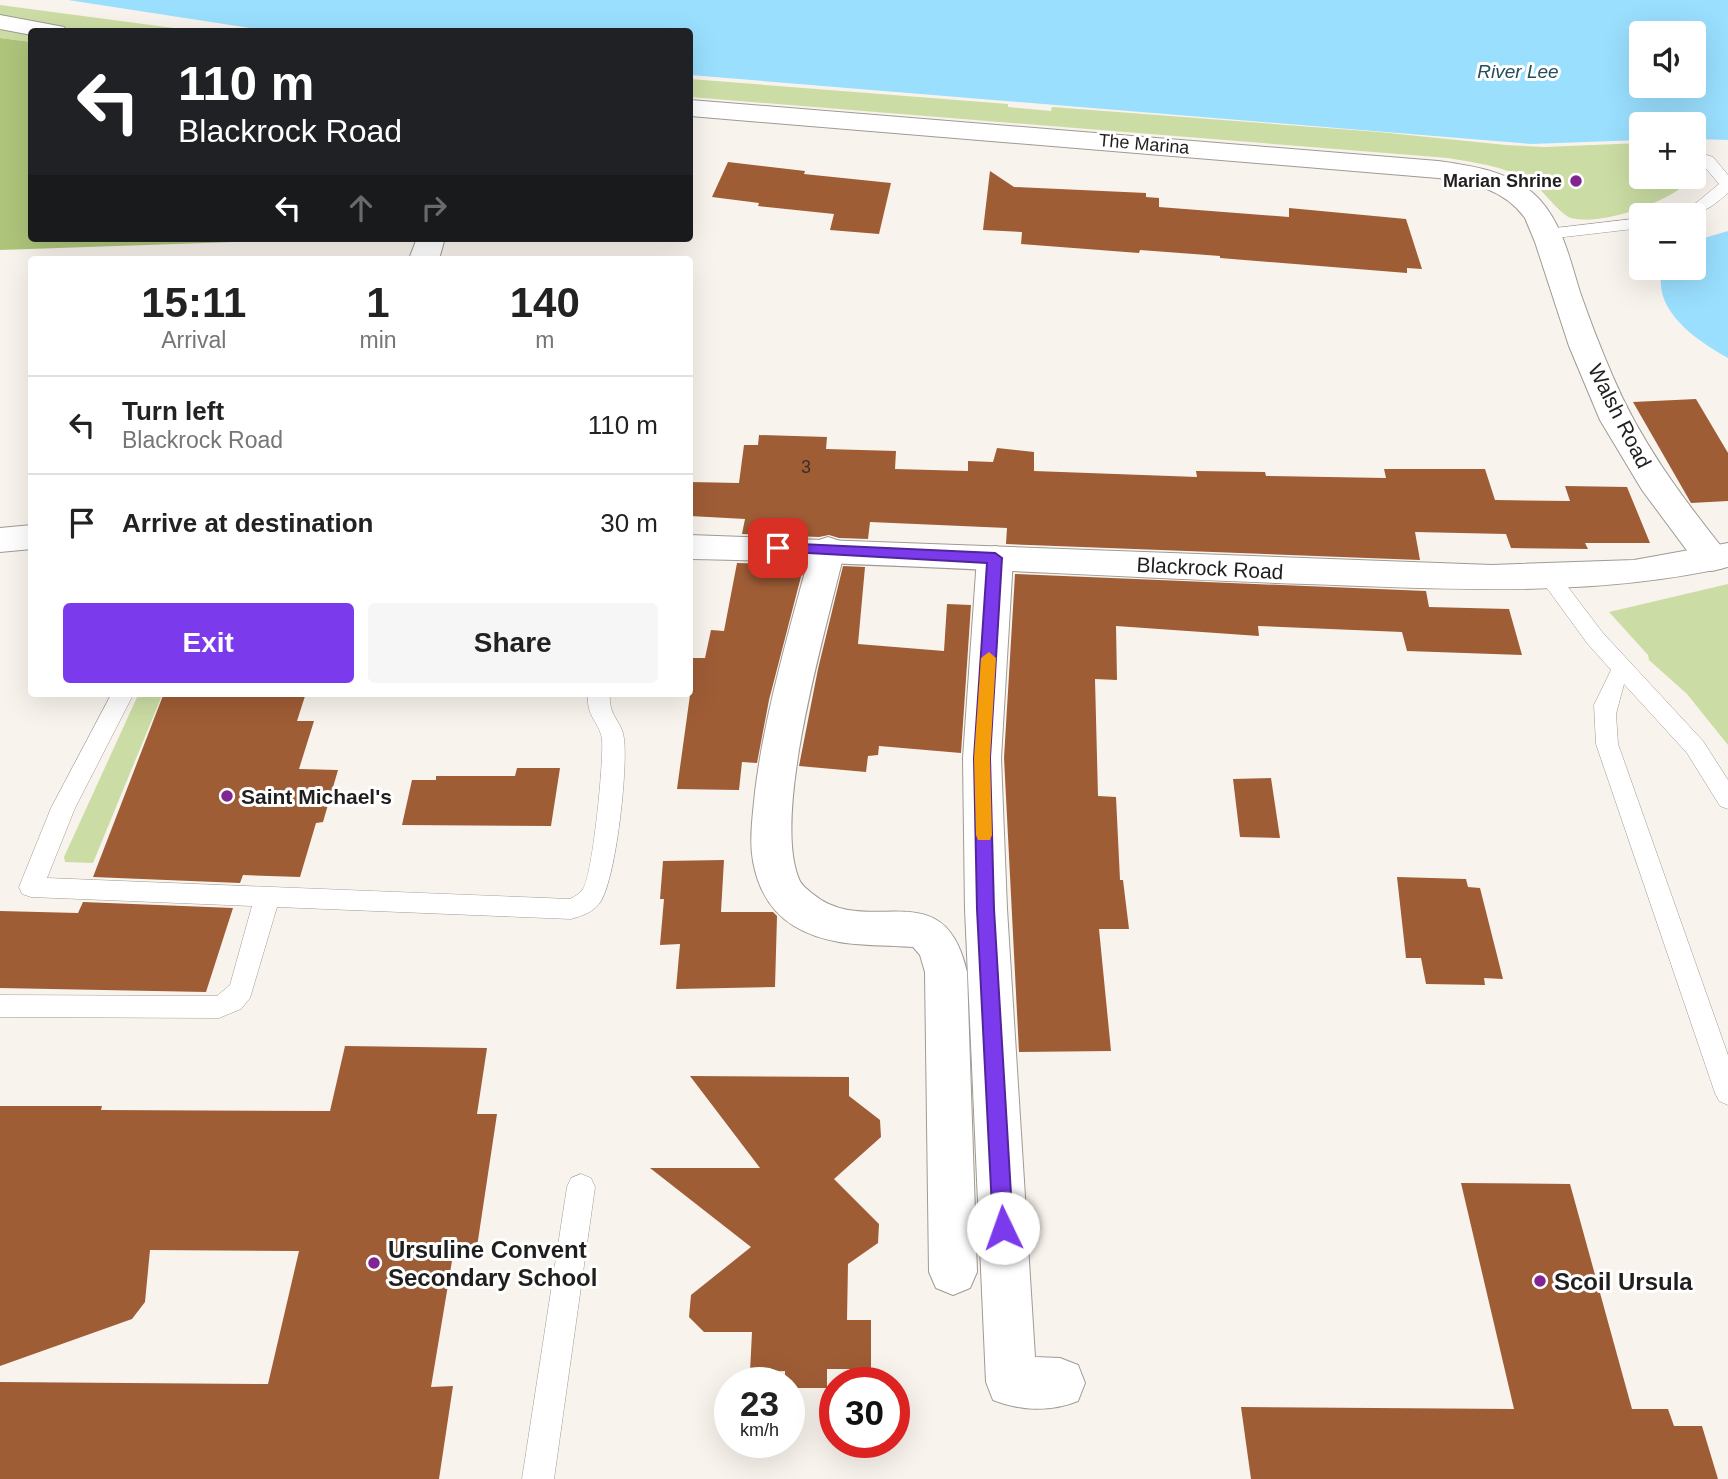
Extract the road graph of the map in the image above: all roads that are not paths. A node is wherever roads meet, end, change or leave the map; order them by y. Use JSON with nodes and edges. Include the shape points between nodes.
{"nodes":[{"id":1,"x":0,"y":22,"type":"edge"},
{"id":2,"x":33,"y":28,"type":"edge"},
{"id":3,"x":693,"y":108,"type":"edge"},
{"id":4,"x":1707,"y":160,"type":"dead end"},
{"id":5,"x":1728,"y":185,"type":"edge"},
{"id":6,"x":1706,"y":204,"type":"edge"},
{"id":7,"x":1629,"y":226,"type":"edge"},
{"id":8,"x":1551,"y":246,"type":"junction"},
{"id":9,"x":28,"y":537,"type":"edge"},
{"id":10,"x":0,"y":540,"type":"edge"},
{"id":11,"x":693,"y":547,"type":"edge"},
{"id":12,"x":828,"y":549,"type":"junction"},
{"id":13,"x":1720,"y":557,"type":"edge"},
{"id":14,"x":995,"y":558,"type":"junction"},
{"id":15,"x":1551,"y":579,"type":"junction"},
{"id":16,"x":1623,"y":669,"type":"junction"},
{"id":17,"x":121,"y":697,"type":"edge"},
{"id":18,"x":598,"y":697,"type":"edge"},
{"id":19,"x":1728,"y":800,"type":"edge"},
{"id":20,"x":267,"y":898,"type":"junction"},
{"id":21,"x":0,"y":1006,"type":"edge"},
{"id":22,"x":1728,"y":1093,"type":"edge"},
{"id":23,"x":581,"y":1187,"type":"dead end"},
{"id":24,"x":953,"y":1272,"type":"dead end"},
{"id":25,"x":1060,"y":1383,"type":"dead end"},
{"id":26,"x":538,"y":1479,"type":"edge"}],
"edges":[{"from":1,"to":2,"type":"street"},
{"from":3,"to":8,"type":"street","name":"The Marina","via":[[1454,173],[1502,184],[1521,197],[1535,211]]},
{"from":4,"to":5,"type":"lane"},
{"from":5,"to":6,"type":"lane"},
{"from":7,"to":8,"type":"lane"},
{"from":8,"to":13,"type":"street","name":"Walsh Road","via":[[1607,400],[1649,474]]},
{"from":9,"to":10,"type":"street"},
{"from":11,"to":12,"type":"street","name":"Blackrock Road"},
{"from":12,"to":14,"type":"street","name":"Blackrock Road"},
{"from":12,"to":24,"type":"street","via":[[780,755],[772,815],[774,863],[782,890],[820,921],[923,932],[942,955]]},
{"from":13,"to":15,"type":"street","name":"Blackrock Road","via":[[1635,572]]},
{"from":14,"to":15,"type":"street","name":"Blackrock Road"},
{"from":14,"to":25,"type":"street","via":[[982,758],[1011,1382]]},
{"from":15,"to":16,"type":"lane"},
{"from":16,"to":19,"type":"lane","via":[[1695,747]]},
{"from":16,"to":22,"type":"lane","via":[[1605,697],[1607,744]]},
{"from":17,"to":20,"type":"lane","via":[[63,808],[31,887]]},
{"from":18,"to":20,"type":"lane","via":[[597,708],[613,739],[602,865],[593,895],[584,904],[571,909]]},
{"from":20,"to":21,"type":"lane","via":[[241,990],[219,1007]]},
{"from":23,"to":26,"type":"lane"}]}
